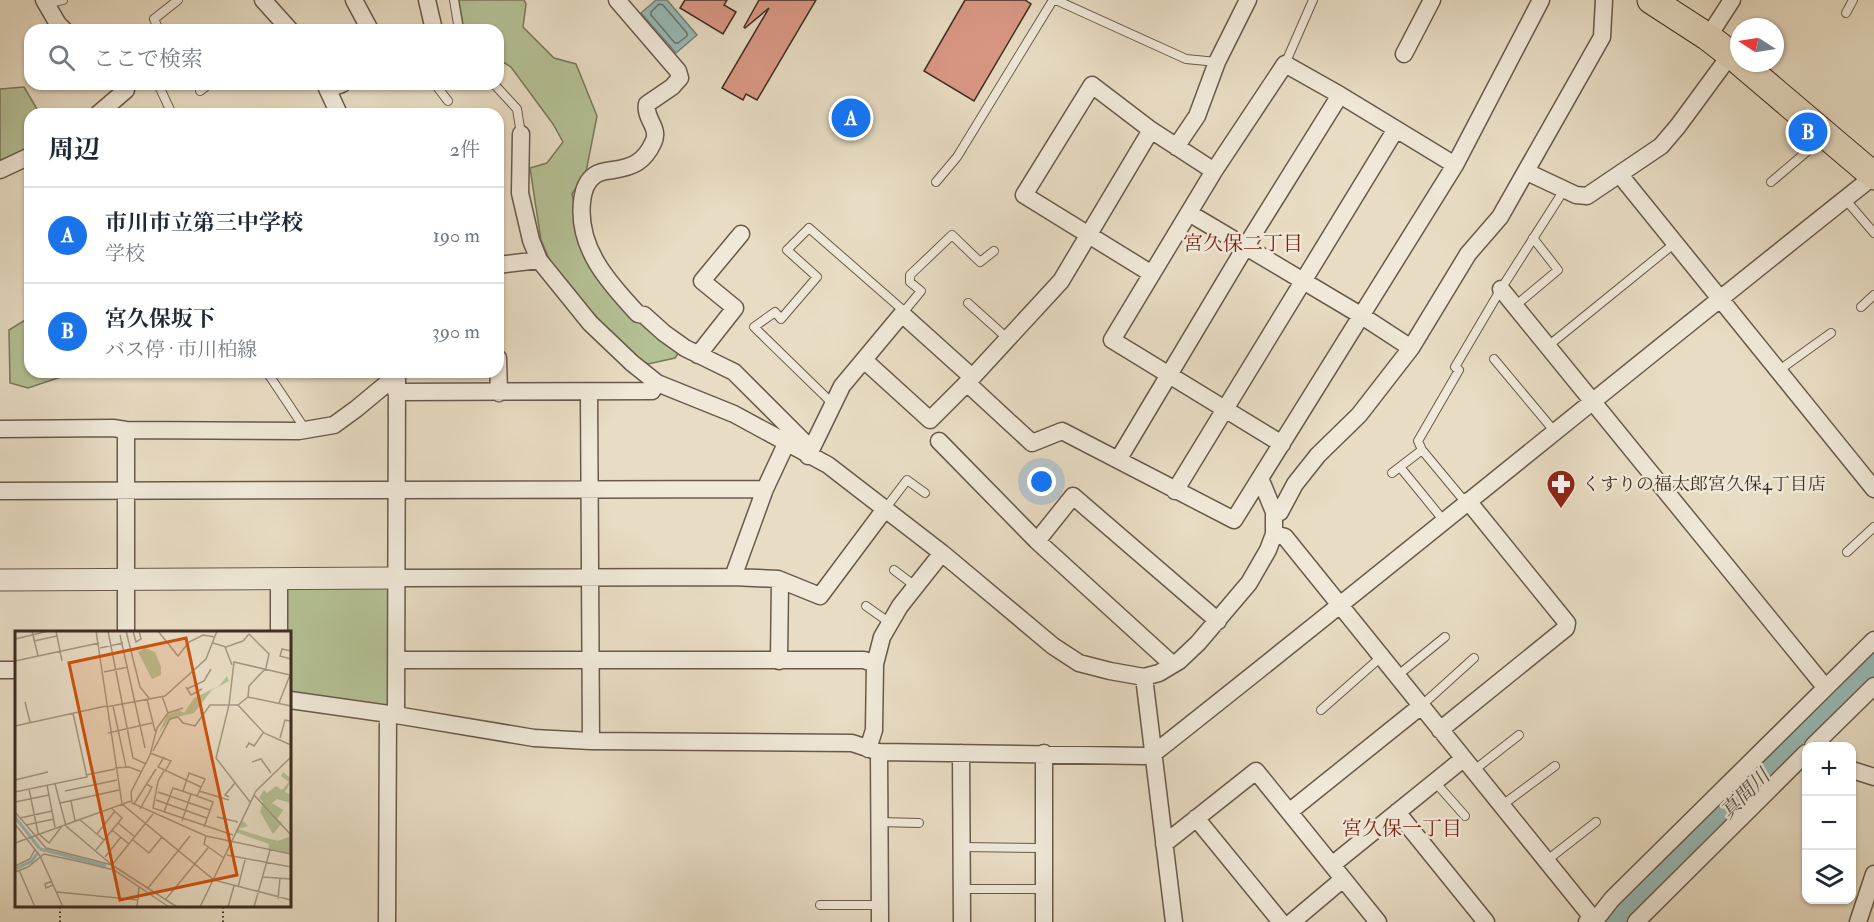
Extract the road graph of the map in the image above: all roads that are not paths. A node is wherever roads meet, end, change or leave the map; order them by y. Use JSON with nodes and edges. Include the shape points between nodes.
{"nodes":[{"id":1,"x":63,"y":0,"type":"edge"},
{"id":2,"x":178,"y":0,"type":"edge"},
{"id":3,"x":263,"y":0,"type":"edge"},
{"id":4,"x":354,"y":0,"type":"edge"},
{"id":5,"x":427,"y":0,"type":"edge"},
{"id":6,"x":454,"y":0,"type":"edge"},
{"id":7,"x":617,"y":0,"type":"edge"},
{"id":8,"x":1054,"y":0,"type":"edge"},
{"id":9,"x":1248,"y":0,"type":"edge"},
{"id":10,"x":1313,"y":0,"type":"edge"},
{"id":11,"x":1432,"y":0,"type":"edge"},
{"id":12,"x":1541,"y":0,"type":"edge"},
{"id":13,"x":1604,"y":0,"type":"edge"},
{"id":14,"x":1650,"y":0,"type":"edge"},
{"id":15,"x":1732,"y":0,"type":"edge"},
{"id":16,"x":1853,"y":0,"type":"edge"},
{"id":17,"x":45,"y":2,"type":"edge"},
{"id":18,"x":1846,"y":13,"type":"dead end"},
{"id":19,"x":58,"y":24,"type":"edge"},
{"id":20,"x":156,"y":24,"type":"edge"},
{"id":21,"x":281,"y":24,"type":"edge"},
{"id":22,"x":367,"y":24,"type":"edge"},
{"id":23,"x":433,"y":24,"type":"edge"},
{"id":24,"x":458,"y":24,"type":"edge"},
{"id":25,"x":1708,"y":38,"type":"junction"},
{"id":26,"x":1404,"y":54,"type":"dead end"},
{"id":27,"x":1730,"y":54,"type":"edge"},
{"id":28,"x":1216,"y":62,"type":"junction"},
{"id":29,"x":1285,"y":64,"type":"junction"},
{"id":30,"x":1730,"y":67,"type":"edge"},
{"id":31,"x":1752,"y":72,"type":"edge"},
{"id":32,"x":123,"y":90,"type":"edge"},
{"id":33,"x":161,"y":90,"type":"edge"},
{"id":34,"x":333,"y":90,"type":"edge"},
{"id":35,"x":439,"y":90,"type":"edge"},
{"id":36,"x":500,"y":90,"type":"edge"},
{"id":37,"x":1340,"y":95,"type":"junction"},
{"id":38,"x":447,"y":101,"type":"dead end"},
{"id":39,"x":104,"y":108,"type":"edge"},
{"id":40,"x":169,"y":108,"type":"edge"},
{"id":41,"x":338,"y":108,"type":"edge"},
{"id":42,"x":1396,"y":129,"type":"junction"},
{"id":43,"x":1150,"y":130,"type":"junction"},
{"id":44,"x":521,"y":134,"type":"joint"},
{"id":45,"x":1826,"y":136,"type":"junction"},
{"id":46,"x":1176,"y":147,"type":"junction"},
{"id":47,"x":24,"y":159,"type":"edge"},
{"id":48,"x":1455,"y":165,"type":"junction"},
{"id":49,"x":0,"y":170,"type":"edge"},
{"id":50,"x":1214,"y":171,"type":"junction"},
{"id":51,"x":1527,"y":172,"type":"junction"},
{"id":52,"x":1620,"y":175,"type":"junction"},
{"id":53,"x":1874,"y":176,"type":"edge"},
{"id":54,"x":936,"y":182,"type":"dead end"},
{"id":55,"x":1771,"y":182,"type":"dead end"},
{"id":56,"x":1564,"y":190,"type":"junction"},
{"id":57,"x":1845,"y":199,"type":"junction"},
{"id":58,"x":1189,"y":213,"type":"junction"},
{"id":59,"x":1874,"y":233,"type":"edge"},
{"id":60,"x":741,"y":234,"type":"dead end"},
{"id":61,"x":1088,"y":234,"type":"junction"},
{"id":62,"x":1533,"y":238,"type":"junction"},
{"id":63,"x":1675,"y":243,"type":"junction"},
{"id":64,"x":1246,"y":246,"type":"junction"},
{"id":65,"x":994,"y":251,"type":"dead end"},
{"id":66,"x":539,"y":260,"type":"junction"},
{"id":67,"x":504,"y":264,"type":"edge"},
{"id":68,"x":1152,"y":274,"type":"junction"},
{"id":69,"x":1303,"y":280,"type":"junction"},
{"id":70,"x":1501,"y":289,"type":"junction"},
{"id":71,"x":1874,"y":295,"type":"edge"},
{"id":72,"x":1720,"y":299,"type":"junction"},
{"id":73,"x":968,"y":303,"type":"dead end"},
{"id":74,"x":1515,"y":306,"type":"junction"},
{"id":75,"x":1861,"y":306,"type":"dead end"},
{"id":76,"x":903,"y":313,"type":"junction"},
{"id":77,"x":1362,"y":316,"type":"junction"},
{"id":78,"x":1831,"y":333,"type":"dead end"},
{"id":79,"x":1007,"y":338,"type":"junction"},
{"id":80,"x":1548,"y":346,"type":"junction"},
{"id":81,"x":1411,"y":348,"type":"junction"},
{"id":82,"x":698,"y":355,"type":"junction"},
{"id":83,"x":1494,"y":359,"type":"dead end"},
{"id":84,"x":864,"y":360,"type":"junction"},
{"id":85,"x":1778,"y":371,"type":"junction"},
{"id":86,"x":1169,"y":374,"type":"junction"},
{"id":87,"x":271,"y":378,"type":"edge"},
{"id":88,"x":499,"y":378,"type":"edge"},
{"id":89,"x":397,"y":380,"type":"edge"},
{"id":90,"x":969,"y":380,"type":"junction"},
{"id":91,"x":657,"y":383,"type":"junction"},
{"id":92,"x":499,"y":393,"type":"junction"},
{"id":93,"x":589,"y":393,"type":"junction"},
{"id":94,"x":1592,"y":401,"type":"junction"},
{"id":95,"x":833,"y":404,"type":"junction"},
{"id":96,"x":1225,"y":409,"type":"junction"},
{"id":97,"x":0,"y":429,"type":"edge"},
{"id":98,"x":305,"y":429,"type":"junction"},
{"id":99,"x":126,"y":430,"type":"junction"},
{"id":100,"x":1555,"y":432,"type":"junction"},
{"id":101,"x":939,"y":441,"type":"dead end"},
{"id":102,"x":786,"y":444,"type":"junction"},
{"id":103,"x":1282,"y":444,"type":"junction"},
{"id":104,"x":1422,"y":450,"type":"junction"},
{"id":105,"x":810,"y":453,"type":"junction"},
{"id":106,"x":1118,"y":460,"type":"junction"},
{"id":107,"x":1400,"y":467,"type":"junction"},
{"id":108,"x":1392,"y":473,"type":"dead end"},
{"id":109,"x":1260,"y":478,"type":"junction"},
{"id":110,"x":765,"y":489,"type":"junction"},
{"id":111,"x":1874,"y":489,"type":"edge"},
{"id":112,"x":126,"y":490,"type":"junction"},
{"id":113,"x":397,"y":490,"type":"junction"},
{"id":114,"x":589,"y":490,"type":"junction"},
{"id":115,"x":0,"y":491,"type":"edge"},
{"id":116,"x":1175,"y":491,"type":"junction"},
{"id":117,"x":925,"y":493,"type":"dead end"},
{"id":118,"x":1467,"y":502,"type":"junction"},
{"id":119,"x":885,"y":509,"type":"junction"},
{"id":120,"x":1274,"y":512,"type":"junction"},
{"id":121,"x":1444,"y":520,"type":"junction"},
{"id":122,"x":1874,"y":527,"type":"edge"},
{"id":123,"x":1274,"y":534,"type":"junction"},
{"id":124,"x":1037,"y":541,"type":"junction"},
{"id":125,"x":1847,"y":552,"type":"dead end"},
{"id":126,"x":942,"y":553,"type":"junction"},
{"id":127,"x":894,"y":570,"type":"dead end"},
{"id":128,"x":590,"y":577,"type":"junction"},
{"id":129,"x":733,"y":577,"type":"junction"},
{"id":130,"x":397,"y":578,"type":"junction"},
{"id":131,"x":126,"y":579,"type":"junction"},
{"id":132,"x":279,"y":579,"type":"junction"},
{"id":133,"x":0,"y":580,"type":"edge"},
{"id":134,"x":780,"y":580,"type":"junction"},
{"id":135,"x":915,"y":586,"type":"junction"},
{"id":136,"x":866,"y":606,"type":"dead end"},
{"id":137,"x":1341,"y":606,"type":"junction"},
{"id":138,"x":1218,"y":621,"type":"junction"},
{"id":139,"x":890,"y":623,"type":"junction"},
{"id":140,"x":126,"y":631,"type":"edge"},
{"id":141,"x":279,"y":631,"type":"edge"},
{"id":142,"x":1445,"y":637,"type":"dead end"},
{"id":143,"x":1874,"y":640,"type":"edge"},
{"id":144,"x":1381,"y":657,"type":"junction"},
{"id":145,"x":1473,"y":658,"type":"dead end"},
{"id":146,"x":397,"y":660,"type":"junction"},
{"id":147,"x":779,"y":660,"type":"junction"},
{"id":148,"x":590,"y":661,"type":"junction"},
{"id":149,"x":875,"y":664,"type":"junction"},
{"id":150,"x":1172,"y":664,"type":"junction"},
{"id":151,"x":1397,"y":676,"type":"junction"},
{"id":152,"x":1144,"y":677,"type":"junction"},
{"id":153,"x":1874,"y":686,"type":"edge"},
{"id":154,"x":1825,"y":687,"type":"junction"},
{"id":155,"x":291,"y":700,"type":"edge"},
{"id":156,"x":1421,"y":706,"type":"junction"},
{"id":157,"x":1321,"y":710,"type":"dead end"},
{"id":158,"x":392,"y":715,"type":"junction"},
{"id":159,"x":1440,"y":730,"type":"junction"},
{"id":160,"x":1519,"y":735,"type":"dead end"},
{"id":161,"x":591,"y":741,"type":"junction"},
{"id":162,"x":1818,"y":742,"type":"edge"},
{"id":163,"x":873,"y":750,"type":"junction"},
{"id":164,"x":961,"y":753,"type":"junction"},
{"id":165,"x":1044,"y":753,"type":"junction"},
{"id":166,"x":1153,"y":754,"type":"junction"},
{"id":167,"x":1802,"y":758,"type":"edge"},
{"id":168,"x":1468,"y":765,"type":"junction"},
{"id":169,"x":1555,"y":766,"type":"dead end"},
{"id":170,"x":1856,"y":772,"type":"edge"},
{"id":171,"x":1874,"y":777,"type":"edge"},
{"id":172,"x":1435,"y":782,"type":"junction"},
{"id":173,"x":1501,"y":806,"type":"junction"},
{"id":174,"x":1289,"y":812,"type":"junction"},
{"id":175,"x":1397,"y":812,"type":"junction"},
{"id":176,"x":1465,"y":816,"type":"dead end"},
{"id":177,"x":1196,"y":818,"type":"junction"},
{"id":178,"x":879,"y":822,"type":"junction"},
{"id":179,"x":1596,"y":822,"type":"dead end"},
{"id":180,"x":919,"y":823,"type":"dead end"},
{"id":181,"x":1164,"y":844,"type":"junction"},
{"id":182,"x":961,"y":847,"type":"junction"},
{"id":183,"x":1044,"y":848,"type":"junction"},
{"id":184,"x":1546,"y":861,"type":"junction"},
{"id":185,"x":1332,"y":865,"type":"junction"},
{"id":186,"x":1874,"y":874,"type":"edge"},
{"id":187,"x":1343,"y":879,"type":"junction"},
{"id":188,"x":962,"y":889,"type":"junction"},
{"id":189,"x":1044,"y":889,"type":"junction"},
{"id":190,"x":820,"y":905,"type":"dead end"},
{"id":191,"x":880,"y":914,"type":"edge"},
{"id":192,"x":387,"y":922,"type":"edge"},
{"id":193,"x":962,"y":922,"type":"edge"},
{"id":194,"x":1044,"y":922,"type":"edge"},
{"id":195,"x":1174,"y":922,"type":"edge"},
{"id":196,"x":1281,"y":922,"type":"edge"},
{"id":197,"x":1292,"y":922,"type":"edge"},
{"id":198,"x":1378,"y":922,"type":"edge"},
{"id":199,"x":1486,"y":922,"type":"edge"},
{"id":200,"x":1592,"y":922,"type":"edge"},
{"id":201,"x":1636,"y":922,"type":"edge"},
{"id":202,"x":1858,"y":922,"type":"edge"}],
"edges":[{"from":1,"to":17,"type":"lane"},
{"from":2,"to":20,"type":"lane","via":[[154,19]]},
{"from":3,"to":21,"type":"street"},
{"from":4,"to":22,"type":"street"},
{"from":5,"to":23,"type":"street"},
{"from":6,"to":24,"type":"lane"},
{"from":7,"to":82,"type":"street","via":[[680,78],[647,104],[656,134],[640,160],[626,168],[598,173],[589,180],[581,217],[584,235],[605,276],[638,314]]},
{"from":8,"to":28,"type":"lane","via":[[1186,59]]},
{"from":8,"to":54,"type":"lane","via":[[957,157]]},
{"from":9,"to":28,"type":"street"},
{"from":10,"to":29,"type":"lane"},
{"from":11,"to":26,"type":"street"},
{"from":12,"to":48,"type":"street"},
{"from":13,"to":51,"type":"street","via":[[1602,37]]},
{"from":14,"to":25,"type":"main road"},
{"from":15,"to":25,"type":"street"},
{"from":16,"to":18,"type":"lane"},
{"from":17,"to":19,"type":"street"},
{"from":25,"to":27,"type":"main road"},
{"from":28,"to":46,"type":"street","via":[[1197,116]]},
{"from":29,"to":37,"type":"street"},
{"from":29,"to":50,"type":"street"},
{"from":30,"to":52,"type":"street","via":[[1661,146]]},
{"from":31,"to":45,"type":"main road"},
{"from":32,"to":39,"type":"street"},
{"from":33,"to":40,"type":"lane"},
{"from":34,"to":41,"type":"street"},
{"from":35,"to":38,"type":"lane"},
{"from":36,"to":44,"type":"lane","via":[[517,109]]},
{"from":37,"to":42,"type":"street"},
{"from":37,"to":64,"type":"street"},
{"from":42,"to":48,"type":"street"},
{"from":42,"to":69,"type":"street"},
{"from":43,"to":46,"type":"street"},
{"from":43,"to":61,"type":"street"},
{"from":43,"to":61,"type":"street","via":[[1092,85],[1024,195]]},
{"from":44,"to":66,"type":"street","via":[[520,193]]},
{"from":45,"to":53,"type":"main road"},
{"from":45,"to":55,"type":"lane"},
{"from":46,"to":50,"type":"street"},
{"from":47,"to":49,"type":"street"},
{"from":48,"to":77,"type":"street"},
{"from":50,"to":58,"type":"street"},
{"from":51,"to":56,"type":"street"},
{"from":51,"to":81,"type":"street","via":[[1500,217],[1468,254]]},
{"from":52,"to":56,"type":"street","via":[[1587,196]]},
{"from":52,"to":63,"type":"street"},
{"from":53,"to":57,"type":"street"},
{"from":56,"to":62,"type":"lane"},
{"from":57,"to":59,"type":"lane"},
{"from":57,"to":72,"type":"street"},
{"from":58,"to":64,"type":"street"},
{"from":58,"to":68,"type":"street"},
{"from":60,"to":82,"type":"street","via":[[702,281],[735,308]]},
{"from":61,"to":68,"type":"street"},
{"from":61,"to":79,"type":"street","via":[[1061,281]]},
{"from":62,"to":70,"type":"lane"},
{"from":62,"to":74,"type":"lane","via":[[1558,270]]},
{"from":63,"to":72,"type":"street"},
{"from":63,"to":80,"type":"lane"},
{"from":64,"to":69,"type":"street"},
{"from":64,"to":86,"type":"street"},
{"from":65,"to":76,"type":"lane","via":[[980,262],[952,235],[910,275],[910,282],[921,291]]},
{"from":66,"to":67,"type":"street"},
{"from":66,"to":91,"type":"street","via":[[590,323]]},
{"from":68,"to":86,"type":"street","via":[[1112,340]]},
{"from":69,"to":77,"type":"street"},
{"from":69,"to":96,"type":"street"},
{"from":70,"to":74,"type":"street"},
{"from":70,"to":104,"type":"lane","via":[[1418,441]]},
{"from":71,"to":75,"type":"lane"},
{"from":72,"to":85,"type":"street"},
{"from":72,"to":94,"type":"street"},
{"from":73,"to":79,"type":"lane"},
{"from":74,"to":80,"type":"street"},
{"from":76,"to":84,"type":"street"},
{"from":76,"to":90,"type":"street"},
{"from":76,"to":95,"type":"lane","via":[[809,228],[787,250],[817,277],[781,319],[775,312],[754,327]]},
{"from":77,"to":81,"type":"street"},
{"from":77,"to":103,"type":"street"},
{"from":78,"to":85,"type":"lane"},
{"from":79,"to":90,"type":"street"},
{"from":80,"to":94,"type":"street"},
{"from":81,"to":120,"type":"street","via":[[1359,415],[1295,484],[1280,512]]},
{"from":82,"to":105,"type":"street","via":[[734,372]]},
{"from":83,"to":100,"type":"lane"},
{"from":84,"to":90,"type":"street","via":[[930,420]]},
{"from":84,"to":95,"type":"street","via":[[842,386]]},
{"from":85,"to":111,"type":"street"},
{"from":86,"to":96,"type":"street"},
{"from":86,"to":106,"type":"street"},
{"from":87,"to":98,"type":"lane"},
{"from":88,"to":92,"type":"street"},
{"from":89,"to":92,"type":"street"},
{"from":89,"to":98,"type":"street","via":[[334,425]]},
{"from":89,"to":113,"type":"street"},
{"from":90,"to":106,"type":"street","via":[[1032,443],[1062,431]]},
{"from":91,"to":93,"type":"street","via":[[652,391]]},
{"from":91,"to":102,"type":"street","via":[[734,414]]},
{"from":92,"to":93,"type":"street"},
{"from":93,"to":114,"type":"street"},
{"from":94,"to":100,"type":"street"},
{"from":94,"to":154,"type":"street"},
{"from":95,"to":105,"type":"street"},
{"from":96,"to":103,"type":"street"},
{"from":96,"to":116,"type":"street"},
{"from":97,"to":99,"type":"street"},
{"from":98,"to":99,"type":"street"},
{"from":99,"to":112,"type":"street"},
{"from":100,"to":118,"type":"street"},
{"from":101,"to":124,"type":"street"},
{"from":102,"to":105,"type":"street"},
{"from":102,"to":110,"type":"street"},
{"from":103,"to":109,"type":"street"},
{"from":104,"to":107,"type":"lane"},
{"from":104,"to":118,"type":"lane"},
{"from":105,"to":119,"type":"street"},
{"from":106,"to":116,"type":"street"},
{"from":107,"to":108,"type":"lane"},
{"from":107,"to":121,"type":"lane"},
{"from":109,"to":116,"type":"street","via":[[1234,520]]},
{"from":109,"to":120,"type":"street"},
{"from":110,"to":114,"type":"street"},
{"from":110,"to":129,"type":"street"},
{"from":112,"to":113,"type":"street"},
{"from":112,"to":115,"type":"street"},
{"from":112,"to":131,"type":"street"},
{"from":113,"to":114,"type":"street"},
{"from":113,"to":130,"type":"street"},
{"from":114,"to":128,"type":"street"},
{"from":117,"to":119,"type":"lane","via":[[908,480]]},
{"from":118,"to":121,"type":"street"},
{"from":118,"to":159,"type":"street","via":[[1567,622],[1566,628]]},
{"from":119,"to":126,"type":"street"},
{"from":119,"to":134,"type":"street","via":[[820,596]]},
{"from":120,"to":123,"type":"street"},
{"from":121,"to":137,"type":"street"},
{"from":122,"to":125,"type":"lane"},
{"from":123,"to":137,"type":"street","via":[[1285,537]]},
{"from":123,"to":138,"type":"street","via":[[1249,583]]},
{"from":124,"to":138,"type":"street","via":[[1073,496]]},
{"from":124,"to":150,"type":"street"},
{"from":126,"to":135,"type":"street"},
{"from":126,"to":152,"type":"street","via":[[1053,646],[1079,663]]},
{"from":127,"to":135,"type":"lane"},
{"from":128,"to":129,"type":"street"},
{"from":128,"to":130,"type":"street"},
{"from":128,"to":148,"type":"street"},
{"from":129,"to":134,"type":"street"},
{"from":130,"to":132,"type":"street"},
{"from":130,"to":146,"type":"street"},
{"from":131,"to":132,"type":"street"},
{"from":131,"to":133,"type":"street"},
{"from":131,"to":140,"type":"street"},
{"from":132,"to":141,"type":"street"},
{"from":134,"to":147,"type":"street"},
{"from":135,"to":139,"type":"street"},
{"from":136,"to":139,"type":"lane"},
{"from":137,"to":144,"type":"street"},
{"from":137,"to":166,"type":"street"},
{"from":138,"to":150,"type":"street"},
{"from":139,"to":149,"type":"street"},
{"from":142,"to":151,"type":"lane"},
{"from":143,"to":154,"type":"street"},
{"from":144,"to":151,"type":"street"},
{"from":144,"to":157,"type":"lane"},
{"from":145,"to":156,"type":"lane"},
{"from":146,"to":148,"type":"street"},
{"from":146,"to":158,"type":"street"},
{"from":147,"to":148,"type":"street"},
{"from":147,"to":149,"type":"street","via":[[864,660]]},
{"from":148,"to":161,"type":"street"},
{"from":149,"to":163,"type":"street"},
{"from":150,"to":152,"type":"street"},
{"from":151,"to":156,"type":"street"},
{"from":152,"to":166,"type":"street"},
{"from":153,"to":162,"type":"street"},
{"from":154,"to":200,"type":"street"},
{"from":155,"to":158,"type":"street"},
{"from":156,"to":159,"type":"street"},
{"from":156,"to":174,"type":"street"},
{"from":158,"to":161,"type":"street","via":[[534,738]]},
{"from":158,"to":192,"type":"street"},
{"from":159,"to":168,"type":"street"},
{"from":160,"to":168,"type":"lane"},
{"from":161,"to":163,"type":"street","via":[[852,743]]},
{"from":163,"to":164,"type":"street"},
{"from":163,"to":178,"type":"street"},
{"from":164,"to":165,"type":"street"},
{"from":164,"to":182,"type":"street"},
{"from":165,"to":166,"type":"street"},
{"from":165,"to":183,"type":"street"},
{"from":166,"to":181,"type":"street"},
{"from":167,"to":201,"type":"street"},
{"from":168,"to":172,"type":"street"},
{"from":168,"to":173,"type":"street"},
{"from":169,"to":173,"type":"lane"},
{"from":170,"to":171,"type":"street"},
{"from":172,"to":175,"type":"street"},
{"from":172,"to":176,"type":"lane"},
{"from":173,"to":184,"type":"street"},
{"from":174,"to":177,"type":"street","via":[[1256,771]]},
{"from":174,"to":185,"type":"street"},
{"from":175,"to":185,"type":"street"},
{"from":175,"to":199,"type":"street"},
{"from":177,"to":181,"type":"street"},
{"from":177,"to":196,"type":"street"},
{"from":178,"to":180,"type":"lane"},
{"from":178,"to":191,"type":"street"},
{"from":179,"to":184,"type":"lane"},
{"from":181,"to":195,"type":"street"},
{"from":182,"to":183,"type":"lane"},
{"from":182,"to":188,"type":"street"},
{"from":183,"to":189,"type":"street"},
{"from":184,"to":200,"type":"street"},
{"from":185,"to":187,"type":"street"},
{"from":186,"to":202,"type":"street"},
{"from":187,"to":197,"type":"street"},
{"from":187,"to":198,"type":"street"},
{"from":188,"to":189,"type":"lane"},
{"from":188,"to":193,"type":"street"},
{"from":189,"to":194,"type":"street"},
{"from":190,"to":191,"type":"lane"}]}
